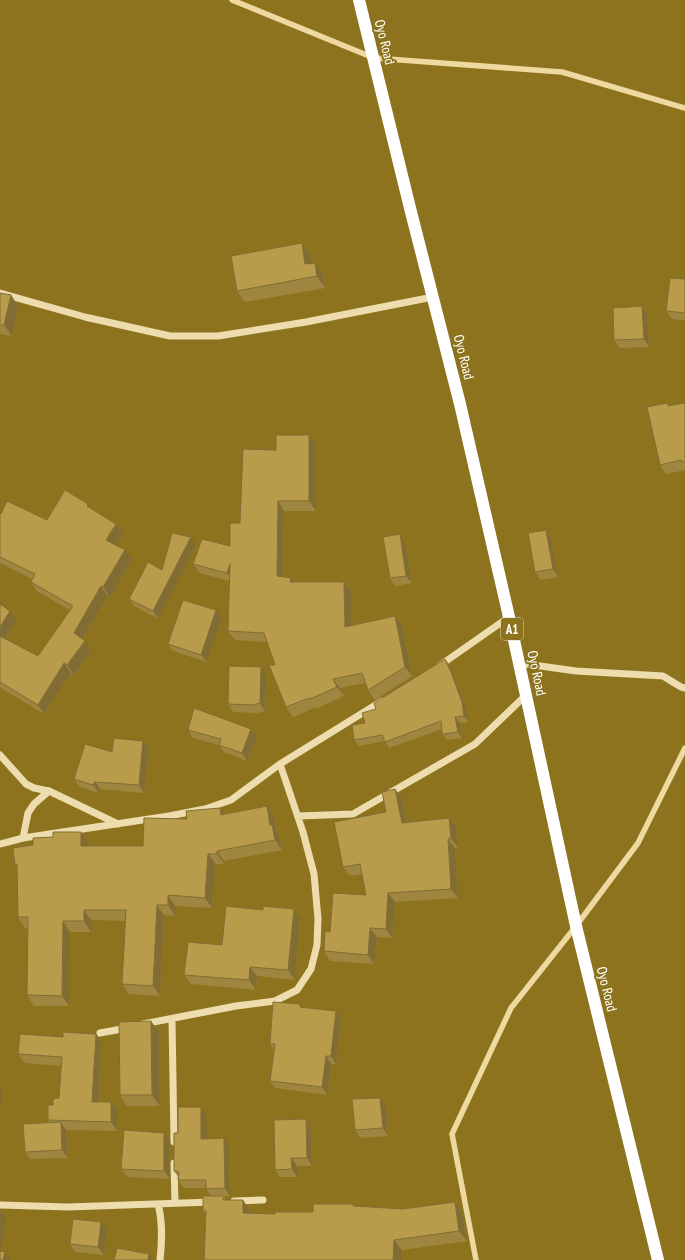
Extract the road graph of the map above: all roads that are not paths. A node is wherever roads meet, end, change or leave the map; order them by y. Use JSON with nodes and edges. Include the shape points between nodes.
{"nodes":[{"id":1,"x":359,"y":0,"type":"edge"},
{"id":2,"x":0,"y":293,"type":"edge"},
{"id":3,"x":433,"y":297,"type":"junction"},
{"id":4,"x":509,"y":617,"type":"junction"},
{"id":5,"x":519,"y":663,"type":"junction"},
{"id":6,"x":435,"y":668,"type":"edge"},
{"id":7,"x":685,"y":688,"type":"edge"},
{"id":8,"x":526,"y":695,"type":"junction"},
{"id":9,"x":388,"y":697,"type":"edge"},
{"id":10,"x":0,"y":755,"type":"edge"},
{"id":11,"x":280,"y":764,"type":"junction"},
{"id":12,"x":49,"y":791,"type":"junction"},
{"id":13,"x":298,"y":816,"type":"junction"},
{"id":14,"x":118,"y":824,"type":"junction"},
{"id":15,"x":22,"y":838,"type":"junction"},
{"id":16,"x":0,"y":844,"type":"edge"},
{"id":17,"x":172,"y":1019,"type":"junction"},
{"id":18,"x":100,"y":1033,"type":"dead end"},
{"id":19,"x":263,"y":1200,"type":"dead end"},
{"id":20,"x":175,"y":1203,"type":"junction"},
{"id":21,"x":158,"y":1204,"type":"junction"},
{"id":22,"x":0,"y":1205,"type":"edge"},
{"id":23,"x":160,"y":1260,"type":"edge"},
{"id":24,"x":658,"y":1260,"type":"edge"}],
"edges":[{"from":1,"to":3,"type":"highway","name":"Oyo Road","number":"A1"},
{"from":2,"to":3,"type":"street","via":[[85,317],[170,336],[218,336]]},
{"from":3,"to":4,"type":"highway","name":"Oyo Road","number":"A1"},
{"from":4,"to":5,"type":"highway","name":"Oyo Road","number":"A1"},
{"from":4,"to":6,"type":"street"},
{"from":5,"to":7,"type":"street","via":[[576,671],[663,676]]},
{"from":5,"to":8,"type":"highway","name":"Oyo Road","number":"A1"},
{"from":8,"to":13,"type":"street","via":[[475,744],[353,814]]},
{"from":8,"to":24,"type":"highway","name":"Oyo Road","number":"A1","via":[[576,926]]},
{"from":9,"to":11,"type":"street"},
{"from":10,"to":12,"type":"street","via":[[26,784]]},
{"from":11,"to":13,"type":"street"},
{"from":11,"to":14,"type":"street","via":[[232,800],[205,809]]},
{"from":12,"to":14,"type":"street"},
{"from":12,"to":15,"type":"street","via":[[28,813]]},
{"from":13,"to":17,"type":"street","via":[[314,874],[318,920],[317,945],[311,969],[297,990],[275,1001]]},
{"from":14,"to":15,"type":"street"},
{"from":15,"to":16,"type":"street"},
{"from":17,"to":18,"type":"street"},
{"from":17,"to":20,"type":"street"},
{"from":19,"to":20,"type":"street"},
{"from":20,"to":21,"type":"street"},
{"from":21,"to":22,"type":"street","via":[[68,1207]]},
{"from":21,"to":23,"type":"street","via":[[162,1219]]}]}
